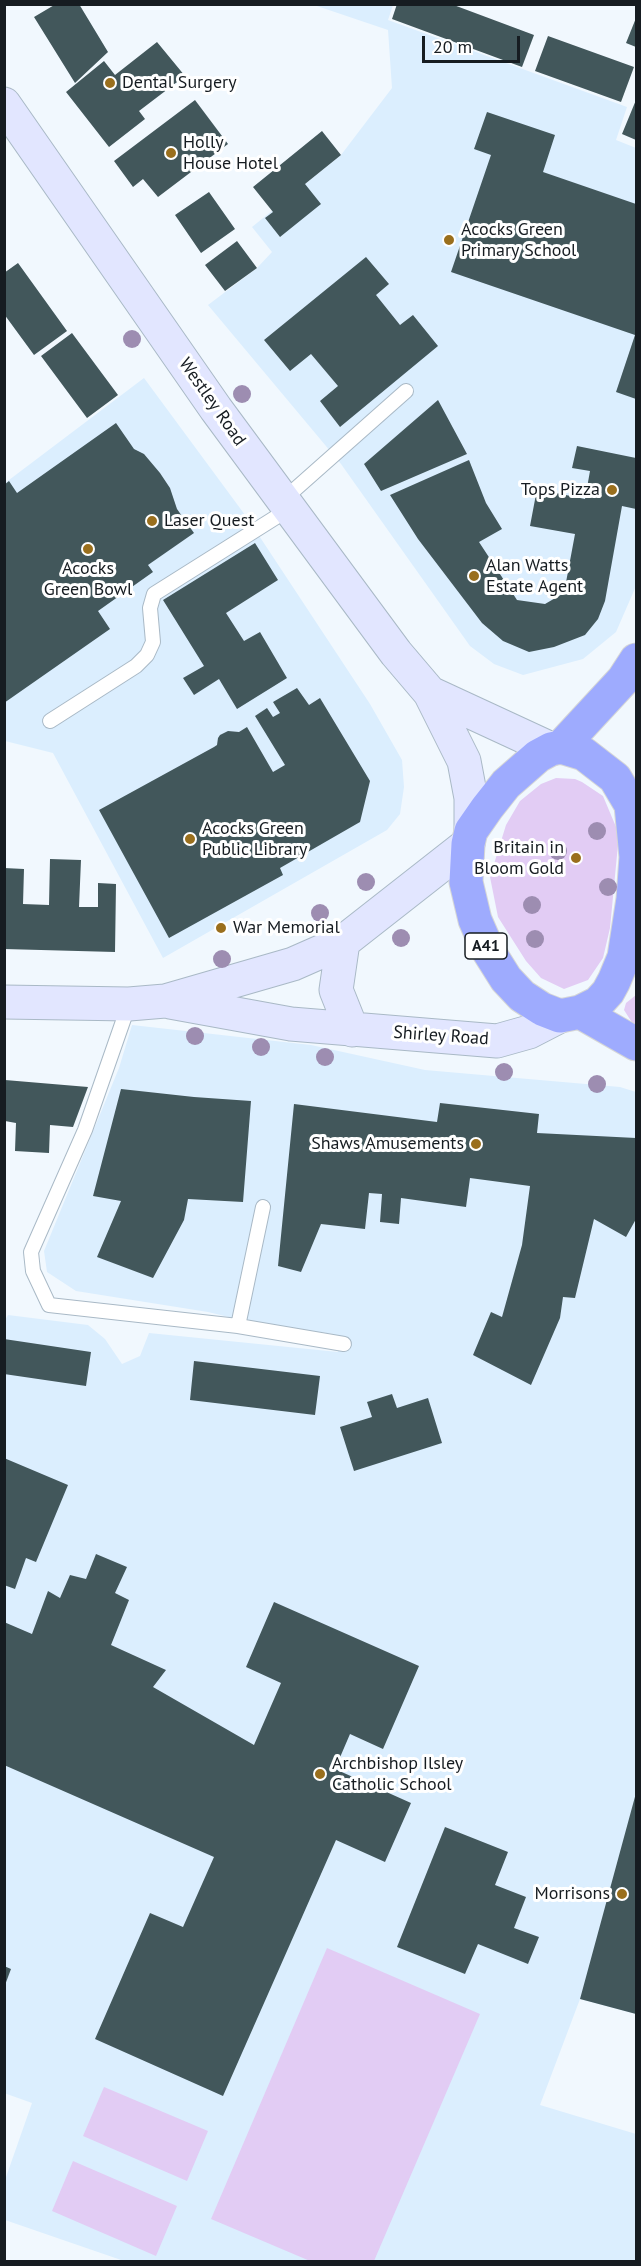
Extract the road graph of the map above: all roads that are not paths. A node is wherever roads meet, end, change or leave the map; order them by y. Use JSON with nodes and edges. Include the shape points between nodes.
{"nodes":[{"id":1,"x":4,"y":104,"type":"edge"},
{"id":2,"x":406,"y":391,"type":"dead end"},
{"id":3,"x":286,"y":504,"type":"junction"},
{"id":4,"x":636,"y":660,"type":"edge"},
{"id":5,"x":430,"y":693,"type":"junction"},
{"id":6,"x":50,"y":720,"type":"dead end"},
{"id":7,"x":556,"y":748,"type":"junction"},
{"id":8,"x":634,"y":795,"type":"edge"},
{"id":9,"x":469,"y":837,"type":"junction"},
{"id":10,"x":635,"y":903,"type":"edge"},
{"id":11,"x":343,"y":942,"type":"junction"},
{"id":12,"x":165,"y":1001,"type":"junction"},
{"id":13,"x":4,"y":1002,"type":"edge"},
{"id":14,"x":129,"y":1004,"type":"junction"},
{"id":15,"x":570,"y":1014,"type":"junction"},
{"id":16,"x":352,"y":1030,"type":"junction"},
{"id":17,"x":636,"y":1044,"type":"edge"},
{"id":18,"x":264,"y":1207,"type":"dead end"},
{"id":19,"x":237,"y":1326,"type":"junction"},
{"id":20,"x":344,"y":1344,"type":"dead end"}],
"edges":[{"from":1,"to":3,"type":"street","name":"Westley Road","via":[[216,410]]},
{"from":2,"to":3,"type":"lane"},
{"from":3,"to":5,"type":"street","name":"Westley Road"},
{"from":3,"to":6,"type":"lane","via":[[154,594],[150,608],[153,642],[147,655],[136,666]]},
{"from":4,"to":7,"type":"highway","via":[[623,680]]},
{"from":5,"to":7,"type":"street","name":"Westley Road"},
{"from":5,"to":9,"type":"street","name":"Westley Road","via":[[464,761],[471,798]]},
{"from":7,"to":8,"type":"highway","via":[[584,754]]},
{"from":7,"to":9,"type":"highway","via":[[538,756],[506,784]]},
{"from":8,"to":10,"type":"highway"},
{"from":9,"to":11,"type":"street","name":"Shirley Road"},
{"from":9,"to":15,"type":"highway","number":"A41","via":[[466,882],[475,920],[489,952],[506,980],[522,996],[542,1009]]},
{"from":10,"to":15,"type":"highway","via":[[624,957],[608,992],[598,1003]]},
{"from":11,"to":12,"type":"street","name":"Shirley Road","via":[[293,964]]},
{"from":11,"to":16,"type":"street","via":[[336,990]]},
{"from":12,"to":14,"type":"street","name":"Shirley Road"},
{"from":12,"to":16,"type":"street","name":"Shirley Road","via":[[291,1024]]},
{"from":13,"to":14,"type":"street","name":"Shirley Road"},
{"from":14,"to":19,"type":"lane","via":[[85,1130],[31,1252],[33,1271],[49,1305]]},
{"from":15,"to":16,"type":"street","name":"Shirley Road","via":[[497,1041]]},
{"from":15,"to":17,"type":"highway","number":"A41"},
{"from":18,"to":19,"type":"lane"},
{"from":19,"to":20,"type":"lane"}]}
